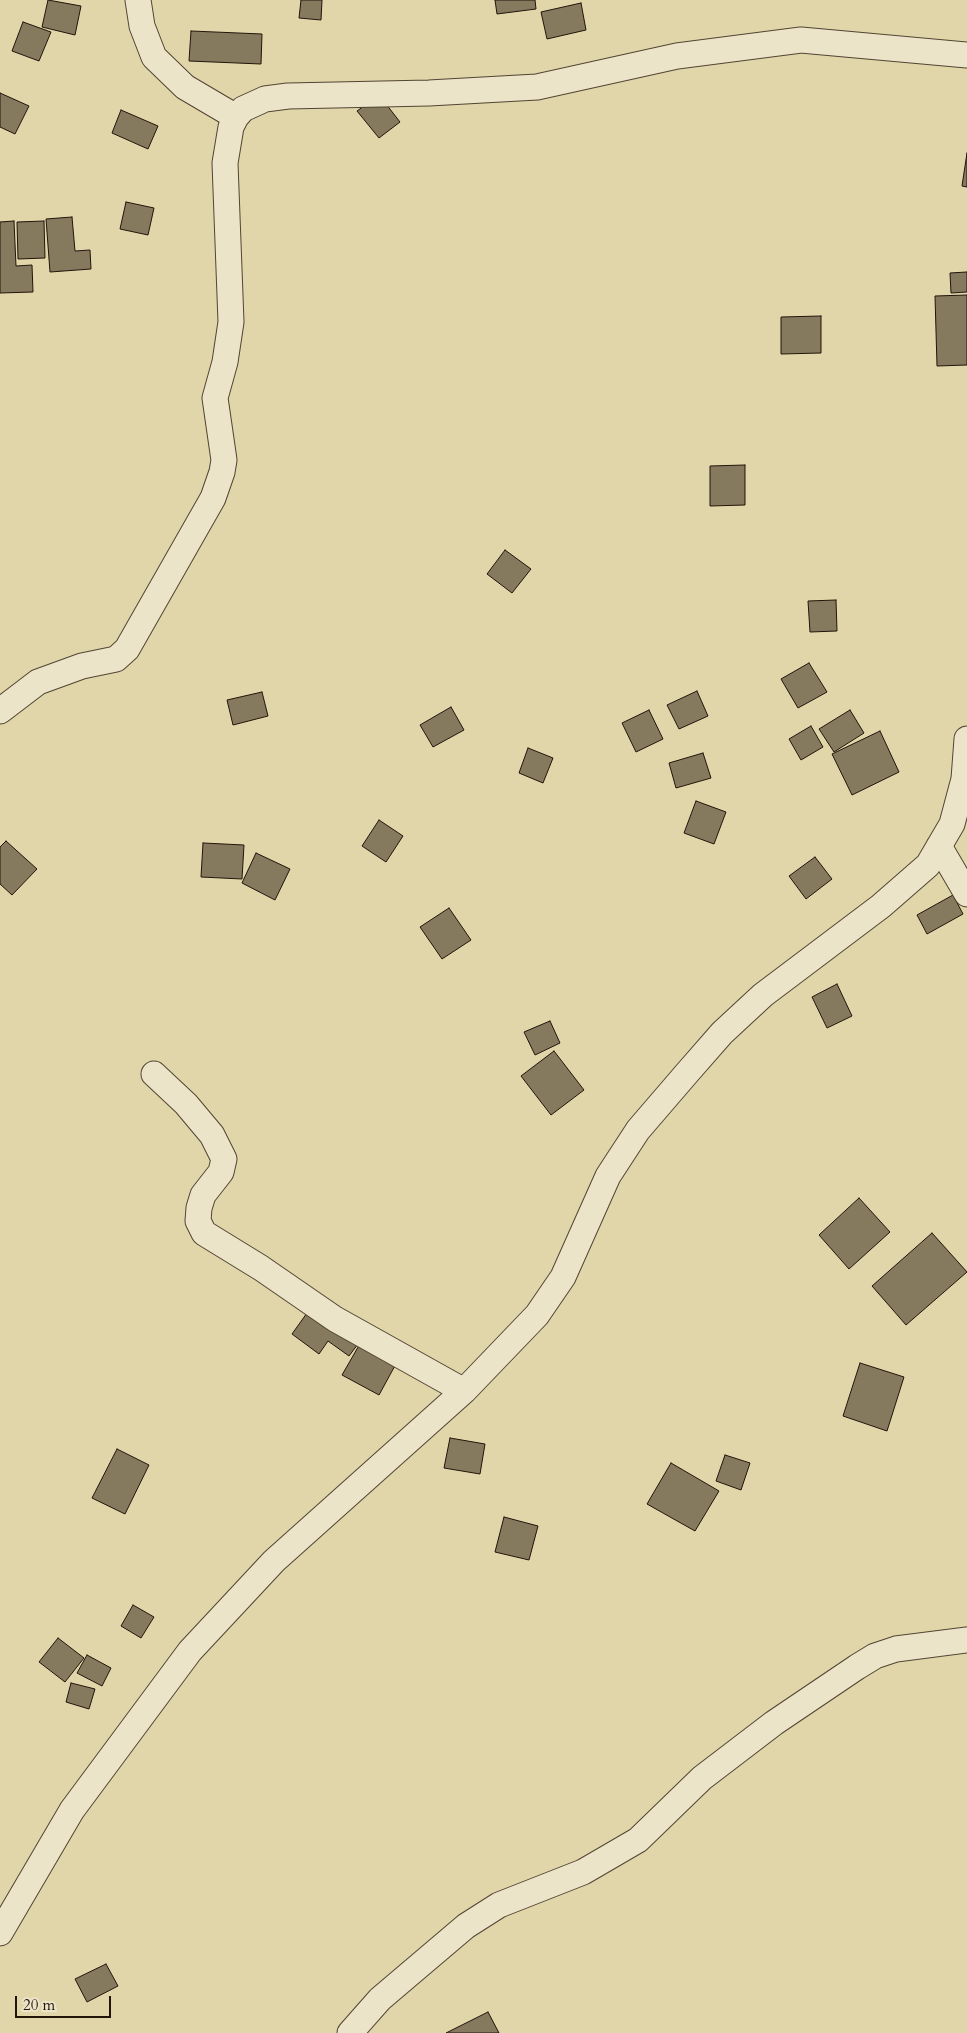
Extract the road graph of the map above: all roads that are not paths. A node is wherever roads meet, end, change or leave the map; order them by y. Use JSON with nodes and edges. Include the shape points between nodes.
{"nodes":[{"id":1,"x":138,"y":0,"type":"edge"},
{"id":2,"x":967,"y":54,"type":"edge"},
{"id":3,"x":236,"y":117,"type":"junction"},
{"id":4,"x":0,"y":711,"type":"edge"},
{"id":5,"x":967,"y":739,"type":"edge"},
{"id":6,"x":939,"y":846,"type":"junction"},
{"id":7,"x":967,"y":894,"type":"edge"},
{"id":8,"x":154,"y":1074,"type":"dead end"},
{"id":9,"x":464,"y":1391,"type":"junction"},
{"id":10,"x":967,"y":1640,"type":"edge"},
{"id":11,"x":0,"y":1932,"type":"edge"},
{"id":12,"x":350,"y":2033,"type":"edge"}],
"edges":[{"from":1,"to":3,"type":"street","via":[[142,26],[154,57],[185,87]]},
{"from":2,"to":3,"type":"street","via":[[801,40],[677,56],[537,87],[265,98],[243,109]]},
{"from":3,"to":4,"type":"street","via":[[231,127],[225,163],[231,322],[226,362],[215,398],[224,460],[213,498],[127,649],[116,659],[82,666],[38,682]]},
{"from":5,"to":6,"type":"street","via":[[964,779],[952,824]]},
{"from":6,"to":7,"type":"street"},
{"from":6,"to":9,"type":"street","via":[[928,864],[881,906],[763,995],[722,1033],[687,1073],[638,1130],[608,1176],[563,1277],[542,1307]]},
{"from":8,"to":9,"type":"street","via":[[186,1104],[212,1135],[224,1159],[221,1172],[204,1195],[199,1208],[198,1222],[204,1233],[335,1320]]},
{"from":9,"to":11,"type":"street","via":[[274,1561],[190,1651],[72,1810]]},
{"from":10,"to":12,"type":"street","via":[[896,1649],[863,1663],[774,1723],[702,1778],[638,1840],[583,1872],[499,1905],[466,1926],[380,1999]]}]}
